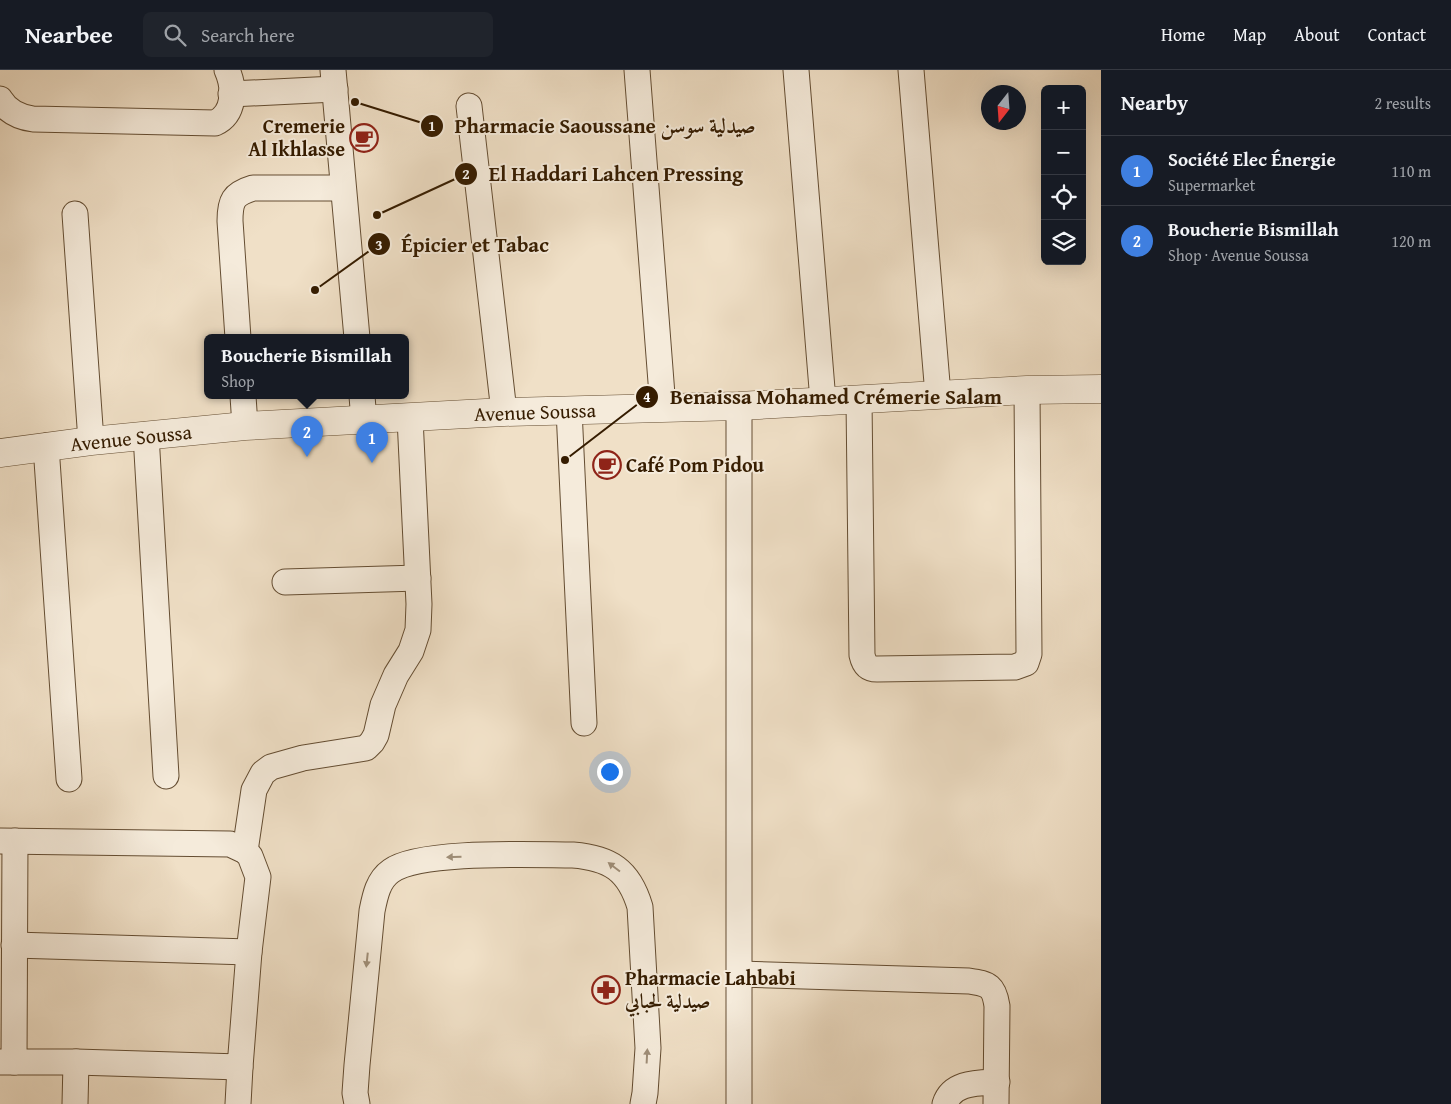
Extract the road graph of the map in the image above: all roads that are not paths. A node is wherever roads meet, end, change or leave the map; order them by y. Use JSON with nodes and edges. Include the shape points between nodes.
{"nodes":[{"id":1,"x":227,"y":70,"type":"edge"},
{"id":2,"x":637,"y":70,"type":"edge"},
{"id":3,"x":796,"y":70,"type":"edge"},
{"id":4,"x":911,"y":70,"type":"edge"},
{"id":5,"x":334,"y":80,"type":"edge"},
{"id":6,"x":232,"y":94,"type":"junction"},
{"id":7,"x":0,"y":99,"type":"edge"},
{"id":8,"x":469,"y":106,"type":"dead end"},
{"id":9,"x":342,"y":188,"type":"junction"},
{"id":10,"x":75,"y":214,"type":"dead end"},
{"id":11,"x":238,"y":334,"type":"edge"},
{"id":12,"x":357,"y":334,"type":"edge"},
{"id":13,"x":1027,"y":390,"type":"junction"},
{"id":14,"x":1101,"y":390,"type":"edge"},
{"id":15,"x":938,"y":396,"type":"junction"},
{"id":16,"x":242,"y":399,"type":"edge"},
{"id":17,"x":859,"y":400,"type":"junction"},
{"id":18,"x":823,"y":401,"type":"junction"},
{"id":19,"x":739,"y":406,"type":"junction"},
{"id":20,"x":363,"y":408,"type":"edge"},
{"id":21,"x":662,"y":408,"type":"junction"},
{"id":22,"x":569,"y":410,"type":"junction"},
{"id":23,"x":504,"y":412,"type":"junction"},
{"id":24,"x":410,"y":418,"type":"junction"},
{"id":25,"x":245,"y":426,"type":"junction"},
{"id":26,"x":146,"y":435,"type":"junction"},
{"id":27,"x":90,"y":441,"type":"junction"},
{"id":28,"x":46,"y":446,"type":"junction"},
{"id":29,"x":0,"y":453,"type":"edge"},
{"id":30,"x":418,"y":578,"type":"junction"},
{"id":31,"x":285,"y":582,"type":"dead end"},
{"id":32,"x":584,"y":723,"type":"dead end"},
{"id":33,"x":166,"y":776,"type":"dead end"},
{"id":34,"x":68,"y":779,"type":"dead end"},
{"id":35,"x":7,"y":841,"type":"edge"},
{"id":36,"x":245,"y":851,"type":"junction"},
{"id":37,"x":14,"y":945,"type":"junction"},
{"id":38,"x":248,"y":952,"type":"junction"},
{"id":39,"x":740,"y":974,"type":"junction"},
{"id":40,"x":7,"y":1062,"type":"edge"},
{"id":41,"x":76,"y":1062,"type":"junction"},
{"id":42,"x":240,"y":1068,"type":"junction"},
{"id":43,"x":996,"y":1093,"type":"edge"},
{"id":44,"x":75,"y":1104,"type":"edge"},
{"id":45,"x":238,"y":1104,"type":"edge"},
{"id":46,"x":357,"y":1104,"type":"edge"},
{"id":47,"x":642,"y":1104,"type":"edge"},
{"id":48,"x":739,"y":1104,"type":"edge"},
{"id":49,"x":945,"y":1104,"type":"edge"}],
"edges":[{"from":1,"to":6,"type":"street"},
{"from":2,"to":21,"type":"street"},
{"from":3,"to":18,"type":"street"},
{"from":4,"to":15,"type":"street"},
{"from":5,"to":6,"type":"street"},
{"from":5,"to":9,"type":"street"},
{"from":6,"to":7,"type":"street","via":[[229,112],[215,123],[33,119],[18,115]]},
{"from":8,"to":23,"type":"street"},
{"from":9,"to":11,"type":"street","via":[[253,188],[236,196],[230,221]]},
{"from":9,"to":12,"type":"street"},
{"from":10,"to":27,"type":"street"},
{"from":13,"to":14,"type":"street","name":"Avenue Soussa"},
{"from":13,"to":15,"type":"street","name":"Avenue Soussa"},
{"from":13,"to":17,"type":"street","via":[[1028,654],[1026,663],[1014,667],[877,669],[863,661]]},
{"from":15,"to":17,"type":"street","name":"Avenue Soussa"},
{"from":16,"to":25,"type":"street"},
{"from":17,"to":18,"type":"street","name":"Avenue Soussa"},
{"from":18,"to":19,"type":"street","name":"Avenue Soussa"},
{"from":19,"to":21,"type":"street","name":"Avenue Soussa"},
{"from":19,"to":39,"type":"street"},
{"from":20,"to":24,"type":"street","name":"Avenue Soussa"},
{"from":20,"to":25,"type":"street","name":"Avenue Soussa"},
{"from":21,"to":22,"type":"street","name":"Avenue Soussa"},
{"from":22,"to":23,"type":"street","name":"Avenue Soussa"},
{"from":22,"to":32,"type":"street"},
{"from":23,"to":24,"type":"street","name":"Avenue Soussa"},
{"from":24,"to":30,"type":"street"},
{"from":25,"to":26,"type":"street","name":"Avenue Soussa"},
{"from":26,"to":27,"type":"street","name":"Avenue Soussa"},
{"from":26,"to":33,"type":"street"},
{"from":27,"to":28,"type":"street","name":"Avenue Soussa"},
{"from":28,"to":29,"type":"street","name":"Avenue Soussa"},
{"from":28,"to":34,"type":"street"},
{"from":30,"to":31,"type":"street"},
{"from":30,"to":36,"type":"street","via":[[419,620],[415,641],[388,690],[372,742],[357,751],[303,758],[272,767],[264,773],[254,790]]},
{"from":35,"to":36,"type":"street","via":[[230,844]]},
{"from":35,"to":37,"type":"street"},
{"from":36,"to":38,"type":"street","via":[[255,866],[258,878]]},
{"from":37,"to":38,"type":"street"},
{"from":37,"to":40,"type":"street"},
{"from":38,"to":42,"type":"street"},
{"from":39,"to":43,"type":"street","via":[[985,984],[994,992],[997,1006]]},
{"from":39,"to":48,"type":"street"},
{"from":40,"to":41,"type":"street"},
{"from":41,"to":42,"type":"street"},
{"from":41,"to":44,"type":"street"},
{"from":42,"to":45,"type":"street"},
{"from":43,"to":49,"type":"street","via":[[960,1087],[950,1094]]},
{"from":47,"to":46,"type":"street","one_way":true,"via":[[648,1048],[640,907],[635,891],[619,871],[593,857],[573,855],[440,858],[410,862],[392,870],[383,879],[372,911],[356,1065]]}]}
